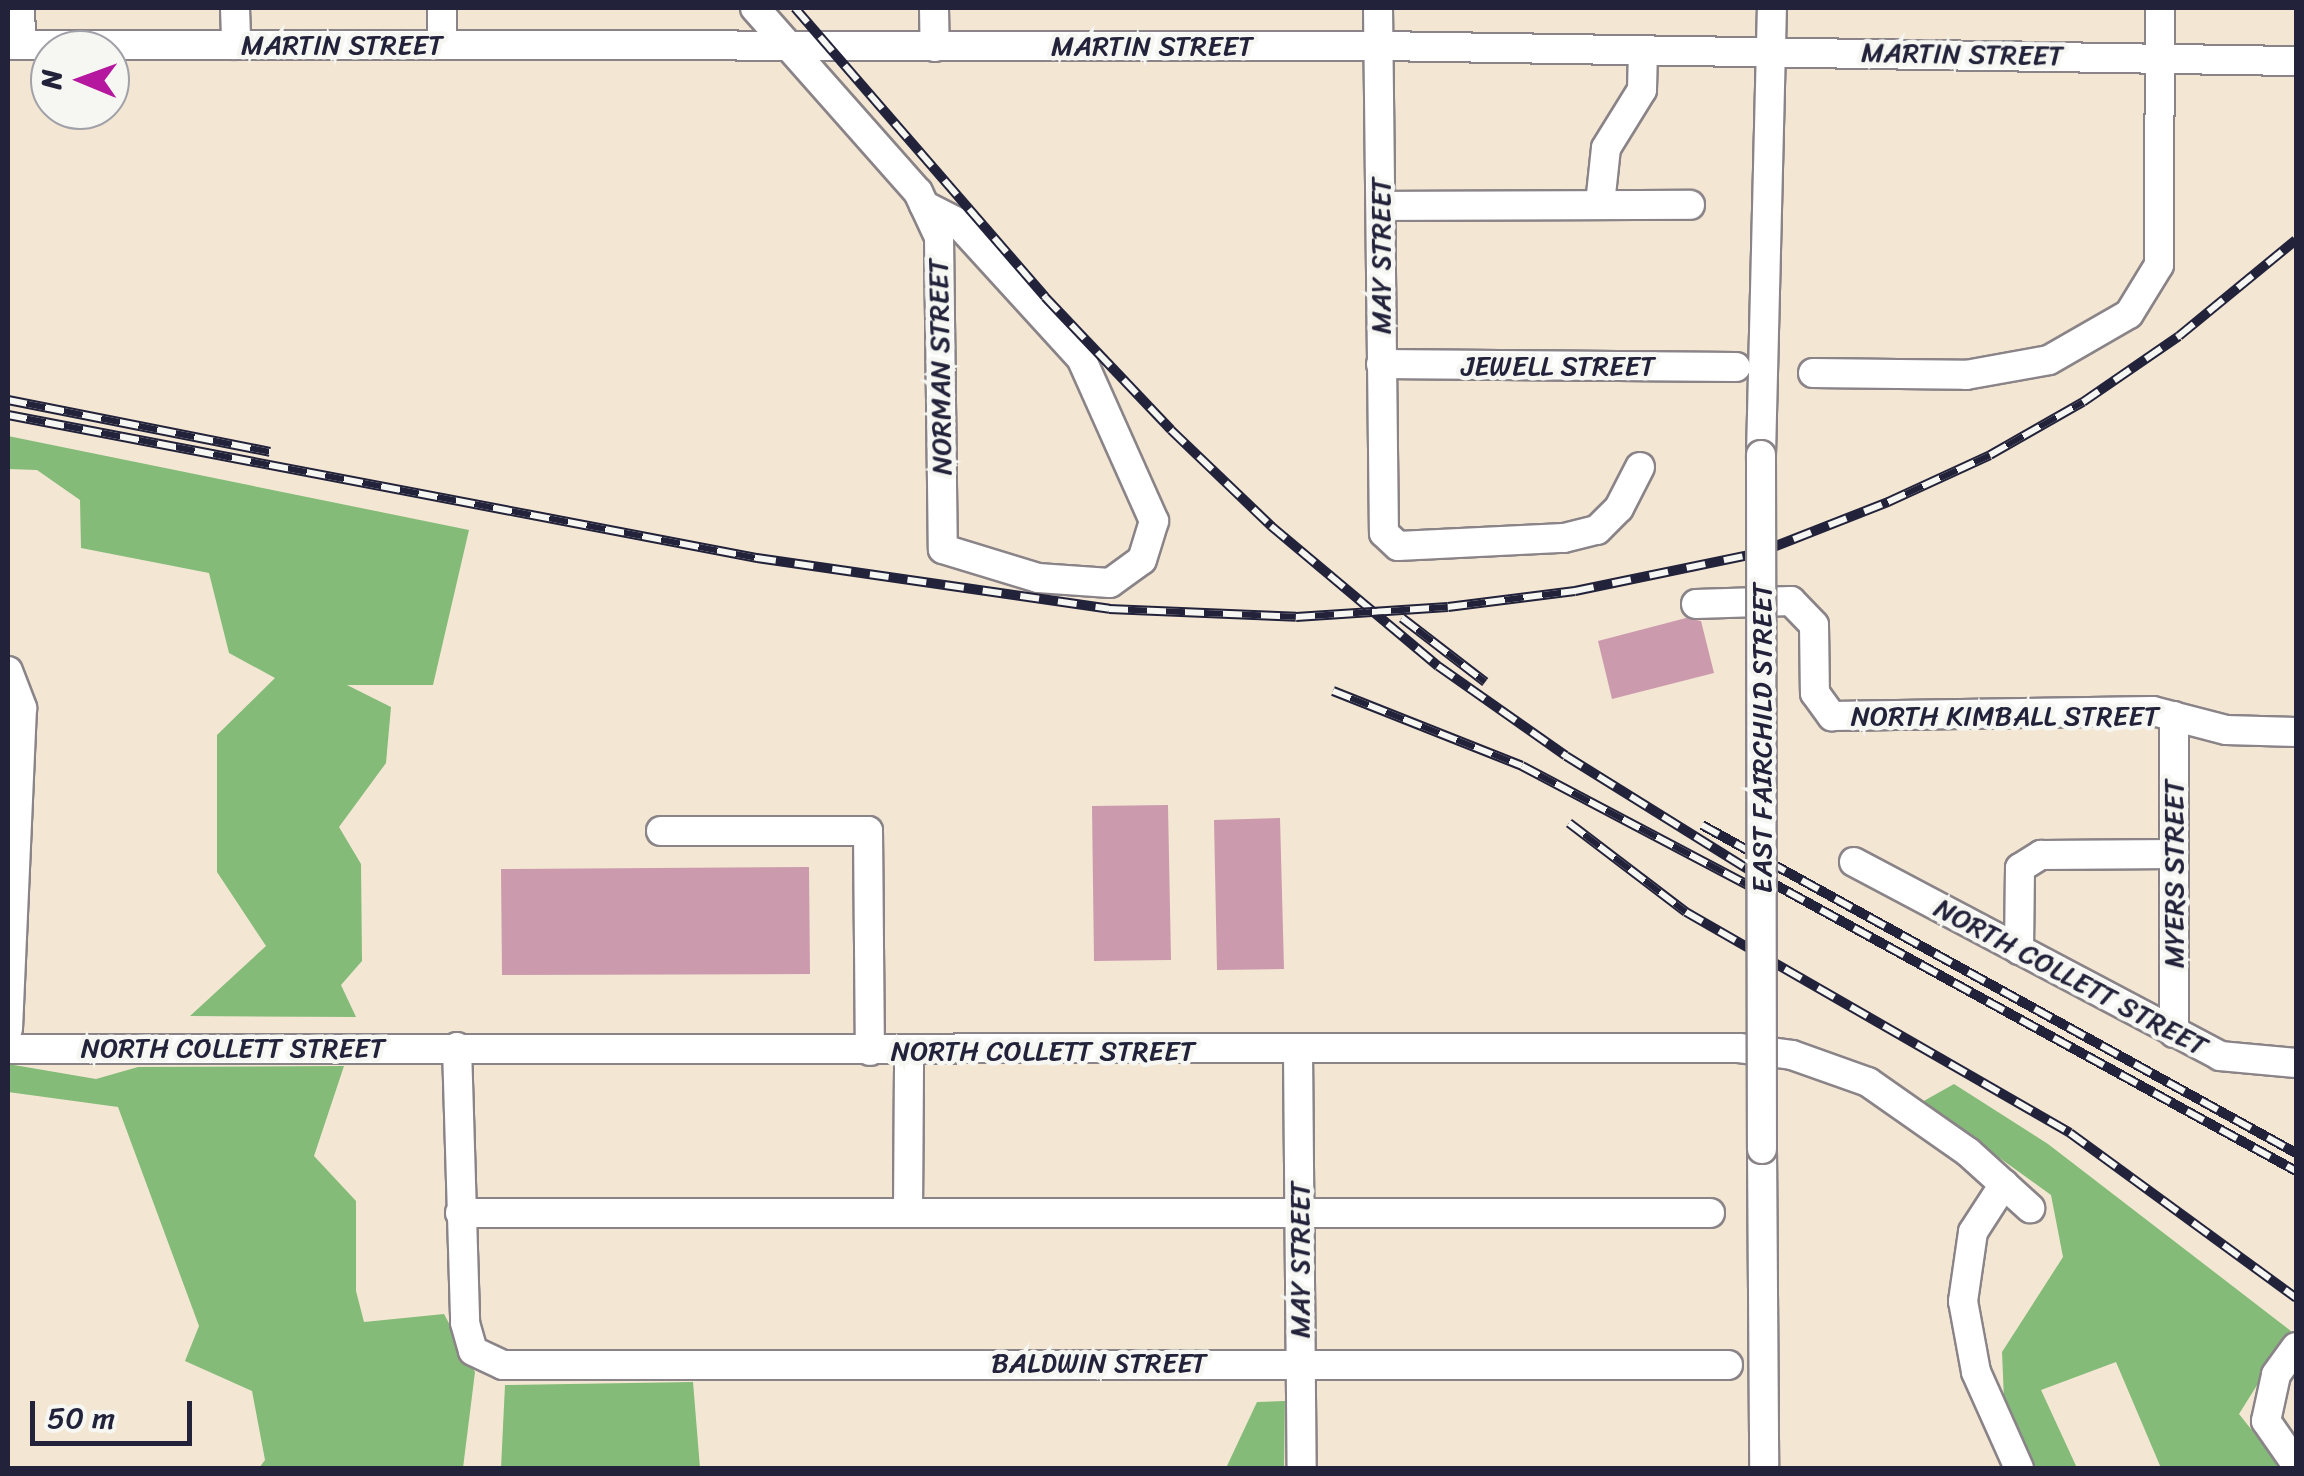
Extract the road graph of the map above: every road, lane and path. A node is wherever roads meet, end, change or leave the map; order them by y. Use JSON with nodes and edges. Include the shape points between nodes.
{"nodes":[{"id":1,"x":20,"y":8,"type":"edge"},
{"id":2,"x":235,"y":8,"type":"edge"},
{"id":3,"x":442,"y":8,"type":"edge"},
{"id":4,"x":755,"y":8,"type":"edge"},
{"id":5,"x":934,"y":8,"type":"edge"},
{"id":6,"x":1378,"y":8,"type":"edge"},
{"id":7,"x":1772,"y":8,"type":"edge"},
{"id":8,"x":2160,"y":8,"type":"edge"},
{"id":9,"x":442,"y":44,"type":"junction"},
{"id":10,"x":14,"y":45,"type":"edge"},
{"id":11,"x":236,"y":45,"type":"junction"},
{"id":12,"x":788,"y":45,"type":"junction"},
{"id":13,"x":1379,"y":46,"type":"junction"},
{"id":14,"x":935,"y":47,"type":"junction"},
{"id":15,"x":1643,"y":50,"type":"junction"},
{"id":16,"x":1770,"y":50,"type":"junction"},
{"id":17,"x":2159,"y":58,"type":"junction"},
{"id":18,"x":2296,"y":61,"type":"edge"},
{"id":19,"x":1600,"y":204,"type":"junction"},
{"id":20,"x":924,"y":205,"type":"junction"},
{"id":21,"x":1381,"y":206,"type":"junction"},
{"id":22,"x":1690,"y":206,"type":"dead end"},
{"id":23,"x":1381,"y":364,"type":"junction"},
{"id":24,"x":1736,"y":367,"type":"dead end"},
{"id":25,"x":1813,"y":372,"type":"dead end"},
{"id":26,"x":1640,"y":467,"type":"dead end"},
{"id":27,"x":1696,"y":604,"type":"dead end"},
{"id":28,"x":8,"y":671,"type":"edge"},
{"id":29,"x":2174,"y":716,"type":"junction"},
{"id":30,"x":2296,"y":732,"type":"edge"},
{"id":31,"x":661,"y":831,"type":"dead end"},
{"id":32,"x":2174,"y":854,"type":"junction"},
{"id":33,"x":1854,"y":862,"type":"dead end"},
{"id":34,"x":2019,"y":950,"type":"junction"},
{"id":35,"x":8,"y":1029,"type":"edge"},
{"id":36,"x":2174,"y":1033,"type":"junction"},
{"id":37,"x":457,"y":1047,"type":"junction"},
{"id":38,"x":8,"y":1050,"type":"edge"},
{"id":39,"x":1298,"y":1051,"type":"junction"},
{"id":40,"x":870,"y":1052,"type":"junction"},
{"id":41,"x":909,"y":1052,"type":"junction"},
{"id":42,"x":2296,"y":1062,"type":"edge"},
{"id":43,"x":2004,"y":1184,"type":"junction"},
{"id":44,"x":2030,"y":1208,"type":"dead end"},
{"id":45,"x":908,"y":1211,"type":"junction"},
{"id":46,"x":460,"y":1213,"type":"junction"},
{"id":47,"x":1300,"y":1213,"type":"junction"},
{"id":48,"x":1710,"y":1213,"type":"dead end"},
{"id":49,"x":2296,"y":1348,"type":"edge"},
{"id":50,"x":1300,"y":1364,"type":"junction"},
{"id":51,"x":1728,"y":1365,"type":"dead end"},
{"id":52,"x":2296,"y":1464,"type":"edge"},
{"id":53,"x":1302,"y":1468,"type":"edge"},
{"id":54,"x":1764,"y":1468,"type":"edge"},
{"id":55,"x":2019,"y":1468,"type":"edge"}],
"edges":[{"from":1,"to":10,"type":"street"},
{"from":2,"to":11,"type":"street"},
{"from":3,"to":9,"type":"street"},
{"from":4,"to":12,"type":"street","name":"NORMAN STREET"},
{"from":5,"to":14,"type":"street"},
{"from":6,"to":13,"type":"street","name":"MAY STREET"},
{"from":7,"to":16,"type":"street","name":"EAST FAIRCHILD STREET"},
{"from":8,"to":17,"type":"street"},
{"from":9,"to":11,"type":"street","name":"MARTIN STREET"},
{"from":9,"to":12,"type":"street","name":"MARTIN STREET"},
{"from":10,"to":11,"type":"street","name":"MARTIN STREET"},
{"from":12,"to":14,"type":"street","name":"MARTIN STREET"},
{"from":12,"to":20,"type":"street","name":"NORMAN STREET"},
{"from":13,"to":14,"type":"street","name":"MARTIN STREET"},
{"from":13,"to":15,"type":"street","name":"MARTIN STREET"},
{"from":13,"to":21,"type":"street","name":"MAY STREET"},
{"from":15,"to":16,"type":"street","name":"MARTIN STREET"},
{"from":15,"to":19,"type":"street","via":[[1642,90],[1606,148]]},
{"from":16,"to":17,"type":"street","name":"MARTIN STREET"},
{"from":16,"to":54,"type":"street","name":"EAST FAIRCHILD STREET","bridge":true,"via":[[1762,455]]},
{"from":17,"to":18,"type":"street","name":"MARTIN STREET"},
{"from":17,"to":25,"type":"street","via":[[2159,265],[2129,314],[2048,360],[1966,375]]},
{"from":19,"to":21,"type":"street"},
{"from":19,"to":22,"type":"street"},
{"from":20,"to":20,"type":"street","name":"NORMAN STREET","via":[[939,236],[943,548],[1038,578],[1110,583],[1142,560],[1154,522],[1081,358],[957,222]]},
{"from":21,"to":23,"type":"street","name":"MAY STREET"},
{"from":23,"to":24,"type":"street","name":"JEWELL STREET"},
{"from":23,"to":26,"type":"street","name":"MAY STREET","via":[[1380,505],[1384,533],[1398,546],[1564,538],[1597,530],[1619,508]]},
{"from":27,"to":29,"type":"street","name":"NORTH KIMBALL STREET","via":[[1791,601],[1814,625],[1814,693],[1832,716],[2153,710]]},
{"from":28,"to":35,"type":"street","via":[[22,708]]},
{"from":29,"to":30,"type":"street","name":"NORTH KIMBALL STREET","via":[[2226,730]]},
{"from":29,"to":32,"type":"street","name":"MYERS STREET"},
{"from":31,"to":40,"type":"street","via":[[868,831]]},
{"from":32,"to":34,"type":"street","via":[[2040,855],[2020,868]]},
{"from":32,"to":36,"type":"street","name":"MYERS STREET"},
{"from":33,"to":34,"type":"street","name":"NORTH COLLETT STREET"},
{"from":34,"to":36,"type":"street","name":"NORTH COLLETT STREET"},
{"from":36,"to":42,"type":"street","name":"NORTH COLLETT STREET","via":[[2220,1056]]},
{"from":37,"to":38,"type":"street","name":"NORTH COLLETT STREET"},
{"from":37,"to":40,"type":"street","name":"NORTH COLLETT STREET"},
{"from":37,"to":46,"type":"street"},
{"from":39,"to":41,"type":"street","name":"NORTH COLLETT STREET"},
{"from":39,"to":43,"type":"street","name":"NORTH COLLETT STREET","via":[[1739,1048],[1792,1055],[1868,1082]]},
{"from":39,"to":47,"type":"street","name":"MAY STREET"},
{"from":40,"to":41,"type":"street","name":"NORTH COLLETT STREET"},
{"from":41,"to":45,"type":"street"},
{"from":43,"to":44,"type":"street","name":"NORTH COLLETT STREET"},
{"from":43,"to":55,"type":"street","via":[[1973,1232],[1963,1301],[1976,1372]]},
{"from":45,"to":46,"type":"street"},
{"from":45,"to":47,"type":"street"},
{"from":46,"to":50,"type":"street","name":"BALDWIN STREET","via":[[465,1323],[473,1351],[503,1365]]},
{"from":47,"to":48,"type":"street"},
{"from":47,"to":50,"type":"street","name":"MAY STREET"},
{"from":49,"to":52,"type":"street","via":[[2276,1375],[2266,1421]]},
{"from":50,"to":51,"type":"street","name":"BALDWIN STREET"},
{"from":50,"to":53,"type":"street","name":"MAY STREET"}]}
